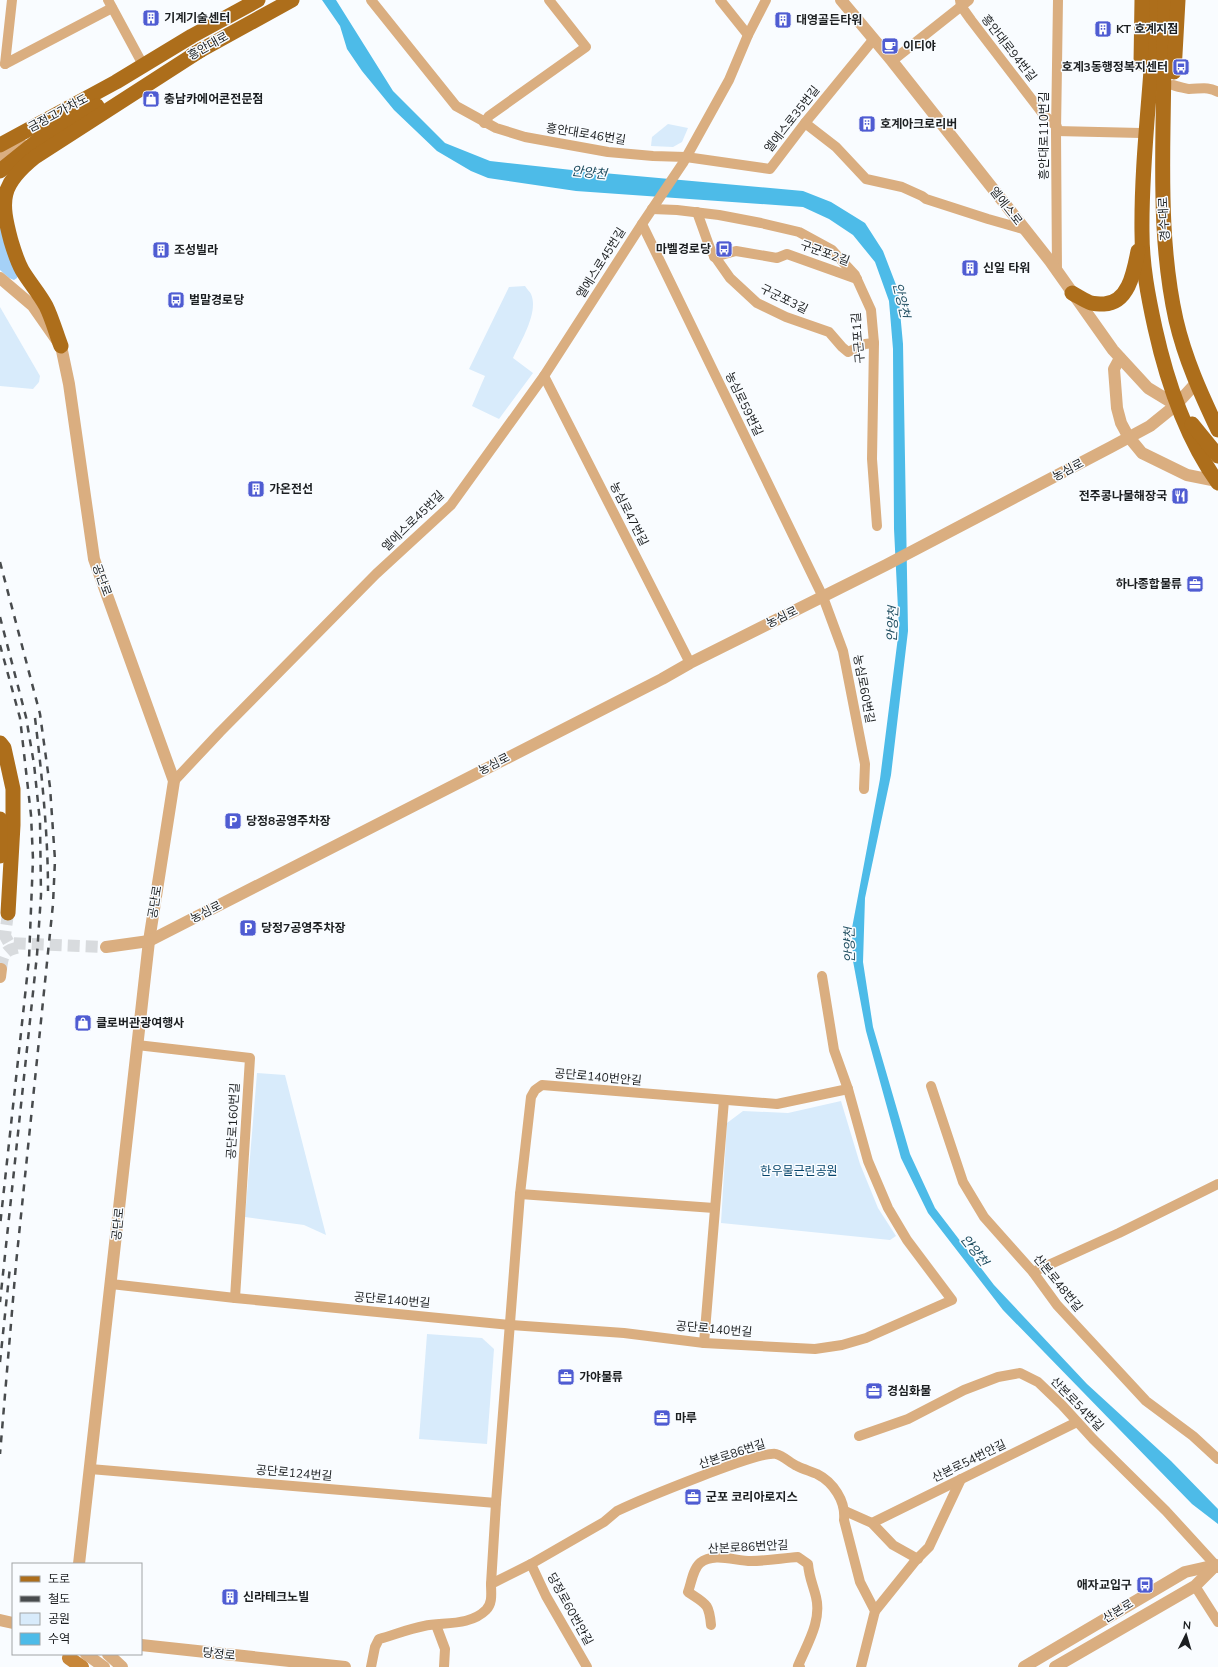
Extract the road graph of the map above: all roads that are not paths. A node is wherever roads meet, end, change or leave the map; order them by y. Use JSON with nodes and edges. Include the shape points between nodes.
{"nodes":[{"id":1,"x":12,"y":0,"type":"edge"},
{"id":2,"x":258,"y":0,"type":"edge"},
{"id":3,"x":292,"y":0,"type":"edge"},
{"id":4,"x":371,"y":0,"type":"edge"},
{"id":5,"x":549,"y":0,"type":"edge"},
{"id":6,"x":720,"y":0,"type":"edge"},
{"id":7,"x":766,"y":0,"type":"edge"},
{"id":8,"x":841,"y":0,"type":"edge"},
{"id":9,"x":1058,"y":0,"type":"edge"},
{"id":10,"x":1142,"y":0,"type":"edge"},
{"id":11,"x":1155,"y":0,"type":"edge"},
{"id":12,"x":1165,"y":0,"type":"edge"},
{"id":13,"x":1178,"y":0,"type":"edge"},
{"id":14,"x":963,"y":2,"type":"edge"},
{"id":15,"x":110,"y":4,"type":"edge"},
{"id":16,"x":748,"y":35,"type":"junction"},
{"id":17,"x":192,"y":36,"type":"junction"},
{"id":18,"x":873,"y":40,"type":"junction"},
{"id":19,"x":201,"y":50,"type":"junction"},
{"id":20,"x":892,"y":61,"type":"junction"},
{"id":21,"x":142,"y":63,"type":"junction"},
{"id":22,"x":1173,"y":85,"type":"junction"},
{"id":23,"x":120,"y":87,"type":"junction"},
{"id":24,"x":1218,"y":92,"type":"edge"},
{"id":25,"x":805,"y":122,"type":"junction"},
{"id":26,"x":484,"y":123,"type":"junction"},
{"id":27,"x":1056,"y":129,"type":"junction"},
{"id":28,"x":47,"y":133,"type":"junction"},
{"id":29,"x":1141,"y":133,"type":"junction"},
{"id":30,"x":0,"y":136,"type":"edge"},
{"id":31,"x":0,"y":145,"type":"edge"},
{"id":32,"x":0,"y":159,"type":"edge"},
{"id":33,"x":685,"y":160,"type":"junction"},
{"id":34,"x":0,"y":171,"type":"edge"},
{"id":35,"x":1142,"y":188,"type":"junction"},
{"id":36,"x":1162,"y":188,"type":"junction"},
{"id":37,"x":653,"y":208,"type":"junction"},
{"id":38,"x":697,"y":212,"type":"junction"},
{"id":39,"x":642,"y":224,"type":"junction"},
{"id":40,"x":1023,"y":229,"type":"junction"},
{"id":41,"x":1142,"y":233,"type":"junction"},
{"id":42,"x":714,"y":257,"type":"junction"},
{"id":43,"x":1057,"y":272,"type":"junction"},
{"id":44,"x":0,"y":278,"type":"edge"},
{"id":45,"x":856,"y":279,"type":"junction"},
{"id":46,"x":1072,"y":293,"type":"junction"},
{"id":47,"x":874,"y":343,"type":"junction"},
{"id":48,"x":61,"y":346,"type":"junction"},
{"id":49,"x":1120,"y":358,"type":"junction"},
{"id":50,"x":544,"y":376,"type":"junction"},
{"id":51,"x":1196,"y":383,"type":"junction"},
{"id":52,"x":1176,"y":405,"type":"junction"},
{"id":53,"x":1218,"y":430,"type":"edge"},
{"id":54,"x":1128,"y":436,"type":"junction"},
{"id":55,"x":1218,"y":456,"type":"edge"},
{"id":56,"x":1217,"y":482,"type":"edge"},
{"id":57,"x":877,"y":526,"type":"dead end"},
{"id":58,"x":823,"y":597,"type":"junction"},
{"id":59,"x":690,"y":663,"type":"junction"},
{"id":60,"x":0,"y":743,"type":"edge"},
{"id":61,"x":174,"y":781,"type":"junction"},
{"id":62,"x":864,"y":790,"type":"dead end"},
{"id":63,"x":0,"y":819,"type":"edge"},
{"id":64,"x":0,"y":856,"type":"edge"},
{"id":65,"x":8,"y":913,"type":"tunnel mouth"},
{"id":66,"x":149,"y":941,"type":"junction"},
{"id":67,"x":106,"y":947,"type":"tunnel mouth"},
{"id":68,"x":822,"y":976,"type":"dead end"},
{"id":69,"x":138,"y":1045,"type":"junction"},
{"id":70,"x":931,"y":1086,"type":"dead end"},
{"id":71,"x":848,"y":1089,"type":"junction"},
{"id":72,"x":724,"y":1100,"type":"junction"},
{"id":73,"x":1218,"y":1184,"type":"edge"},
{"id":74,"x":520,"y":1194,"type":"junction"},
{"id":75,"x":714,"y":1208,"type":"junction"},
{"id":76,"x":1033,"y":1272,"type":"junction"},
{"id":77,"x":111,"y":1284,"type":"junction"},
{"id":78,"x":235,"y":1298,"type":"junction"},
{"id":79,"x":511,"y":1325,"type":"junction"},
{"id":80,"x":704,"y":1342,"type":"junction"},
{"id":81,"x":1077,"y":1422,"type":"junction"},
{"id":82,"x":859,"y":1436,"type":"dead end"},
{"id":83,"x":1218,"y":1459,"type":"edge"},
{"id":84,"x":90,"y":1469,"type":"junction"},
{"id":85,"x":961,"y":1479,"type":"junction"},
{"id":86,"x":496,"y":1503,"type":"junction"},
{"id":87,"x":845,"y":1511,"type":"junction"},
{"id":88,"x":872,"y":1523,"type":"junction"},
{"id":89,"x":918,"y":1559,"type":"junction"},
{"id":90,"x":79,"y":1563,"type":"edge"},
{"id":91,"x":531,"y":1564,"type":"junction"},
{"id":92,"x":1217,"y":1566,"type":"edge"},
{"id":93,"x":491,"y":1584,"type":"junction"},
{"id":94,"x":1195,"y":1586,"type":"junction"},
{"id":95,"x":875,"y":1611,"type":"junction"},
{"id":96,"x":0,"y":1620,"type":"edge"},
{"id":97,"x":1218,"y":1622,"type":"edge"},
{"id":98,"x":12,"y":1623,"type":"edge"},
{"id":99,"x":436,"y":1625,"type":"junction"},
{"id":100,"x":711,"y":1625,"type":"dead end"},
{"id":101,"x":142,"y":1645,"type":"edge"},
{"id":102,"x":87,"y":1655,"type":"edge"},
{"id":103,"x":109,"y":1655,"type":"edge"},
{"id":104,"x":68,"y":1660,"type":"edge"},
{"id":105,"x":82,"y":1667,"type":"edge"},
{"id":106,"x":104,"y":1667,"type":"edge"},
{"id":107,"x":122,"y":1667,"type":"edge"},
{"id":108,"x":344,"y":1667,"type":"edge"},
{"id":109,"x":371,"y":1667,"type":"edge"},
{"id":110,"x":444,"y":1667,"type":"edge"},
{"id":111,"x":587,"y":1667,"type":"edge"},
{"id":112,"x":798,"y":1667,"type":"edge"},
{"id":113,"x":861,"y":1667,"type":"edge"},
{"id":114,"x":1024,"y":1667,"type":"edge"},
{"id":115,"x":1055,"y":1667,"type":"edge"}],
"edges":[{"from":1,"to":15,"type":"street","via":[[5,64]]},
{"from":2,"to":17,"type":"main road","name":"흥안대로"},
{"from":3,"to":19,"type":"main road","name":"흥안대로"},
{"from":4,"to":26,"type":"street","name":"흥안대로46번길","via":[[452,102]]},
{"from":5,"to":26,"type":"street","via":[[586,47],[489,116]]},
{"from":6,"to":16,"type":"street"},
{"from":7,"to":16,"type":"street"},
{"from":8,"to":18,"type":"street","name":"엘에스로"},
{"from":9,"to":27,"type":"street","name":"흥안대로110번길"},
{"from":10,"to":29,"type":"main road"},
{"from":11,"to":35,"type":"main road","name":"경수대로"},
{"from":12,"to":36,"type":"main road","name":"경수대로"},
{"from":13,"to":22,"type":"main road"},
{"from":14,"to":20,"type":"street"},
{"from":14,"to":27,"type":"street","name":"흥안대로94번길"},
{"from":15,"to":21,"type":"street"},
{"from":16,"to":33,"type":"street","via":[[729,80]]},
{"from":17,"to":21,"type":"main road"},
{"from":17,"to":23,"type":"main road","name":"흥안대로"},
{"from":18,"to":20,"type":"street","name":"엘에스로"},
{"from":18,"to":25,"type":"street","name":"엘에스로35번길"},
{"from":19,"to":23,"type":"main road","name":"흥안대로"},
{"from":19,"to":48,"type":"main road","via":[[35,157],[7,184],[2,211],[5,226],[20,267],[46,306]]},
{"from":20,"to":40,"type":"street","name":"엘에스로"},
{"from":21,"to":30,"type":"main road"},
{"from":22,"to":24,"type":"street","via":[[1190,89],[1205,87]]},
{"from":22,"to":36,"type":"main road"},
{"from":23,"to":28,"type":"main road","name":"금정고가차도"},
{"from":23,"to":31,"type":"main road","name":"금정고가차도"},
{"from":25,"to":33,"type":"street","name":"엘에스로35번길","via":[[770,168]]},
{"from":25,"to":40,"type":"street","via":[[836,147],[866,179],[902,187],[926,199]]},
{"from":26,"to":33,"type":"street","name":"흥안대로46번길","via":[[525,137],[608,152]]},
{"from":27,"to":29,"type":"street"},
{"from":27,"to":43,"type":"street","name":"흥안대로110번길"},
{"from":28,"to":32,"type":"street"},
{"from":28,"to":34,"type":"main road","name":"금정고가차도"},
{"from":29,"to":35,"type":"main road"},
{"from":33,"to":37,"type":"street","name":"엘에스로45번길"},
{"from":35,"to":41,"type":"main road","name":"경수대로"},
{"from":36,"to":51,"type":"main road","name":"경수대로","via":[[1167,262],[1174,308],[1183,346]]},
{"from":37,"to":38,"type":"street","name":"구군포1길"},
{"from":37,"to":39,"type":"street","name":"엘에스로45번길"},
{"from":38,"to":42,"type":"street","name":"구군포3길"},
{"from":38,"to":45,"type":"street","name":"구군포1길","via":[[799,232],[832,250]]},
{"from":39,"to":50,"type":"street","name":"엘에스로45번길"},
{"from":39,"to":58,"type":"street","name":"농심로59번길"},
{"from":40,"to":43,"type":"street","name":"엘에스로"},
{"from":41,"to":46,"type":"main road","via":[[1133,272],[1126,291],[1118,300],[1106,304],[1092,304]]},
{"from":41,"to":52,"type":"main road","name":"경수대로","via":[[1147,296],[1160,353]]},
{"from":42,"to":45,"type":"street","name":"구군포2길","via":[[736,251],[777,258],[787,254]]},
{"from":42,"to":47,"type":"street","name":"구군포3길","via":[[730,278],[758,303],[786,317],[829,332],[848,352]]},
{"from":43,"to":46,"type":"street","name":"엘에스로"},
{"from":44,"to":48,"type":"street","name":"공단로","via":[[33,306]]},
{"from":45,"to":47,"type":"street","name":"구군포1길","via":[[871,310]]},
{"from":46,"to":49,"type":"street","name":"엘에스로"},
{"from":47,"to":57,"type":"street","name":"구군포1길","via":[[872,459]]},
{"from":48,"to":61,"type":"street","name":"공단로","via":[[70,391],[94,559]]},
{"from":49,"to":52,"type":"street","name":"엘에스로","via":[[1148,388]]},
{"from":49,"to":54,"type":"street","via":[[1114,370],[1117,408]]},
{"from":50,"to":59,"type":"street","name":"농심로47번길"},
{"from":50,"to":61,"type":"street","name":"엘에스로45번길","via":[[451,505],[376,574]]},
{"from":51,"to":52,"type":"street","name":"농심로"},
{"from":51,"to":53,"type":"main road","name":"경수대로"},
{"from":52,"to":54,"type":"street","name":"농심로","via":[[1150,426]]},
{"from":52,"to":55,"type":"main road","name":"경수대로"},
{"from":52,"to":56,"type":"main road","name":"경수대로","via":[[1199,453]]},
{"from":54,"to":56,"type":"street","via":[[1142,453],[1187,475]]},
{"from":54,"to":58,"type":"street","name":"농심로","via":[[1074,467]]},
{"from":58,"to":59,"type":"street","name":"농심로"},
{"from":58,"to":62,"type":"street","name":"농심로60번길","via":[[843,651],[865,764]]},
{"from":59,"to":66,"type":"street","name":"농심로"},
{"from":60,"to":65,"type":"main road","via":[[4,748],[13,790]]},
{"from":61,"to":66,"type":"street","name":"공단로"},
{"from":63,"to":64,"type":"main road"},
{"from":66,"to":67,"type":"street","name":"농심로"},
{"from":66,"to":69,"type":"street","name":"공단로"},
{"from":68,"to":71,"type":"street","name":"공단로140번길","via":[[834,1050]]},
{"from":69,"to":77,"type":"street","name":"공단로"},
{"from":69,"to":78,"type":"street","name":"공단로160번길","via":[[250,1058]]},
{"from":70,"to":76,"type":"street","name":"산본로48번길","via":[[963,1182],[984,1217]]},
{"from":71,"to":72,"type":"street","name":"공단로140번안길","via":[[777,1104]]},
{"from":71,"to":80,"type":"street","name":"공단로140번길","via":[[868,1161],[888,1208],[907,1240],[952,1300],[866,1338],[832,1347],[815,1349]]},
{"from":72,"to":74,"type":"street","name":"공단로140번안길","via":[[542,1085],[531,1097]]},
{"from":72,"to":75,"type":"street"},
{"from":73,"to":76,"type":"street"},
{"from":74,"to":75,"type":"street"},
{"from":74,"to":79,"type":"street","name":"공단로140번안길"},
{"from":75,"to":80,"type":"street"},
{"from":76,"to":83,"type":"street","name":"산본로48번길","via":[[1056,1305],[1146,1400]]},
{"from":77,"to":78,"type":"street","name":"공단로140번길"},
{"from":77,"to":84,"type":"street","name":"공단로"},
{"from":78,"to":79,"type":"street","name":"공단로140번길"},
{"from":79,"to":80,"type":"street","name":"공단로140번길"},
{"from":79,"to":86,"type":"street","name":"공단로140번안길"},
{"from":81,"to":82,"type":"street","name":"산본로54번길","via":[[1038,1382],[1020,1373],[964,1390],[908,1419]]},
{"from":81,"to":85,"type":"street","name":"산본로54번안길"},
{"from":81,"to":92,"type":"street","name":"산본로54번길"},
{"from":84,"to":86,"type":"street","name":"공단로124번길"},
{"from":84,"to":90,"type":"street","name":"공단로"},
{"from":85,"to":88,"type":"street","name":"산본로54번안길"},
{"from":85,"to":89,"type":"street","via":[[929,1548]]},
{"from":86,"to":93,"type":"street","name":"공단로140번안길"},
{"from":87,"to":88,"type":"street"},
{"from":87,"to":91,"type":"street","name":"산본로86번길","via":[[833,1484],[826,1478],[775,1453],[765,1454],[616,1511],[604,1522]]},
{"from":87,"to":95,"type":"street","name":"산본로86번길","via":[[844,1520],[860,1582]]},
{"from":88,"to":89,"type":"street","via":[[893,1545]]},
{"from":89,"to":95,"type":"street"},
{"from":91,"to":93,"type":"street","name":"산본로86번길"},
{"from":91,"to":111,"type":"street","name":"당정로60번안길","via":[[546,1596]]},
{"from":92,"to":94,"type":"street","name":"산본로"},
{"from":92,"to":114,"type":"street","name":"산본로","via":[[1185,1572]]},
{"from":93,"to":99,"type":"street","name":"공단로140번안길","via":[[492,1602],[486,1610],[466,1621]]},
{"from":94,"to":97,"type":"street"},
{"from":94,"to":115,"type":"street","name":"산본로"},
{"from":95,"to":113,"type":"street"},
{"from":96,"to":98,"type":"street"},
{"from":99,"to":109,"type":"street","name":"공단로140번안길","via":[[402,1631],[379,1639]]},
{"from":99,"to":110,"type":"street","via":[[445,1649]]},
{"from":100,"to":112,"type":"street","name":"산본로86번안길","via":[[707,1604],[688,1592],[698,1564],[707,1559],[730,1558],[751,1561],[798,1557],[808,1564],[809,1578],[817,1598],[817,1623]]},
{"from":101,"to":108,"type":"street","name":"당정로"},
{"from":102,"to":106,"type":"street"},
{"from":103,"to":107,"type":"street"},
{"from":104,"to":105,"type":"main road"}]}
